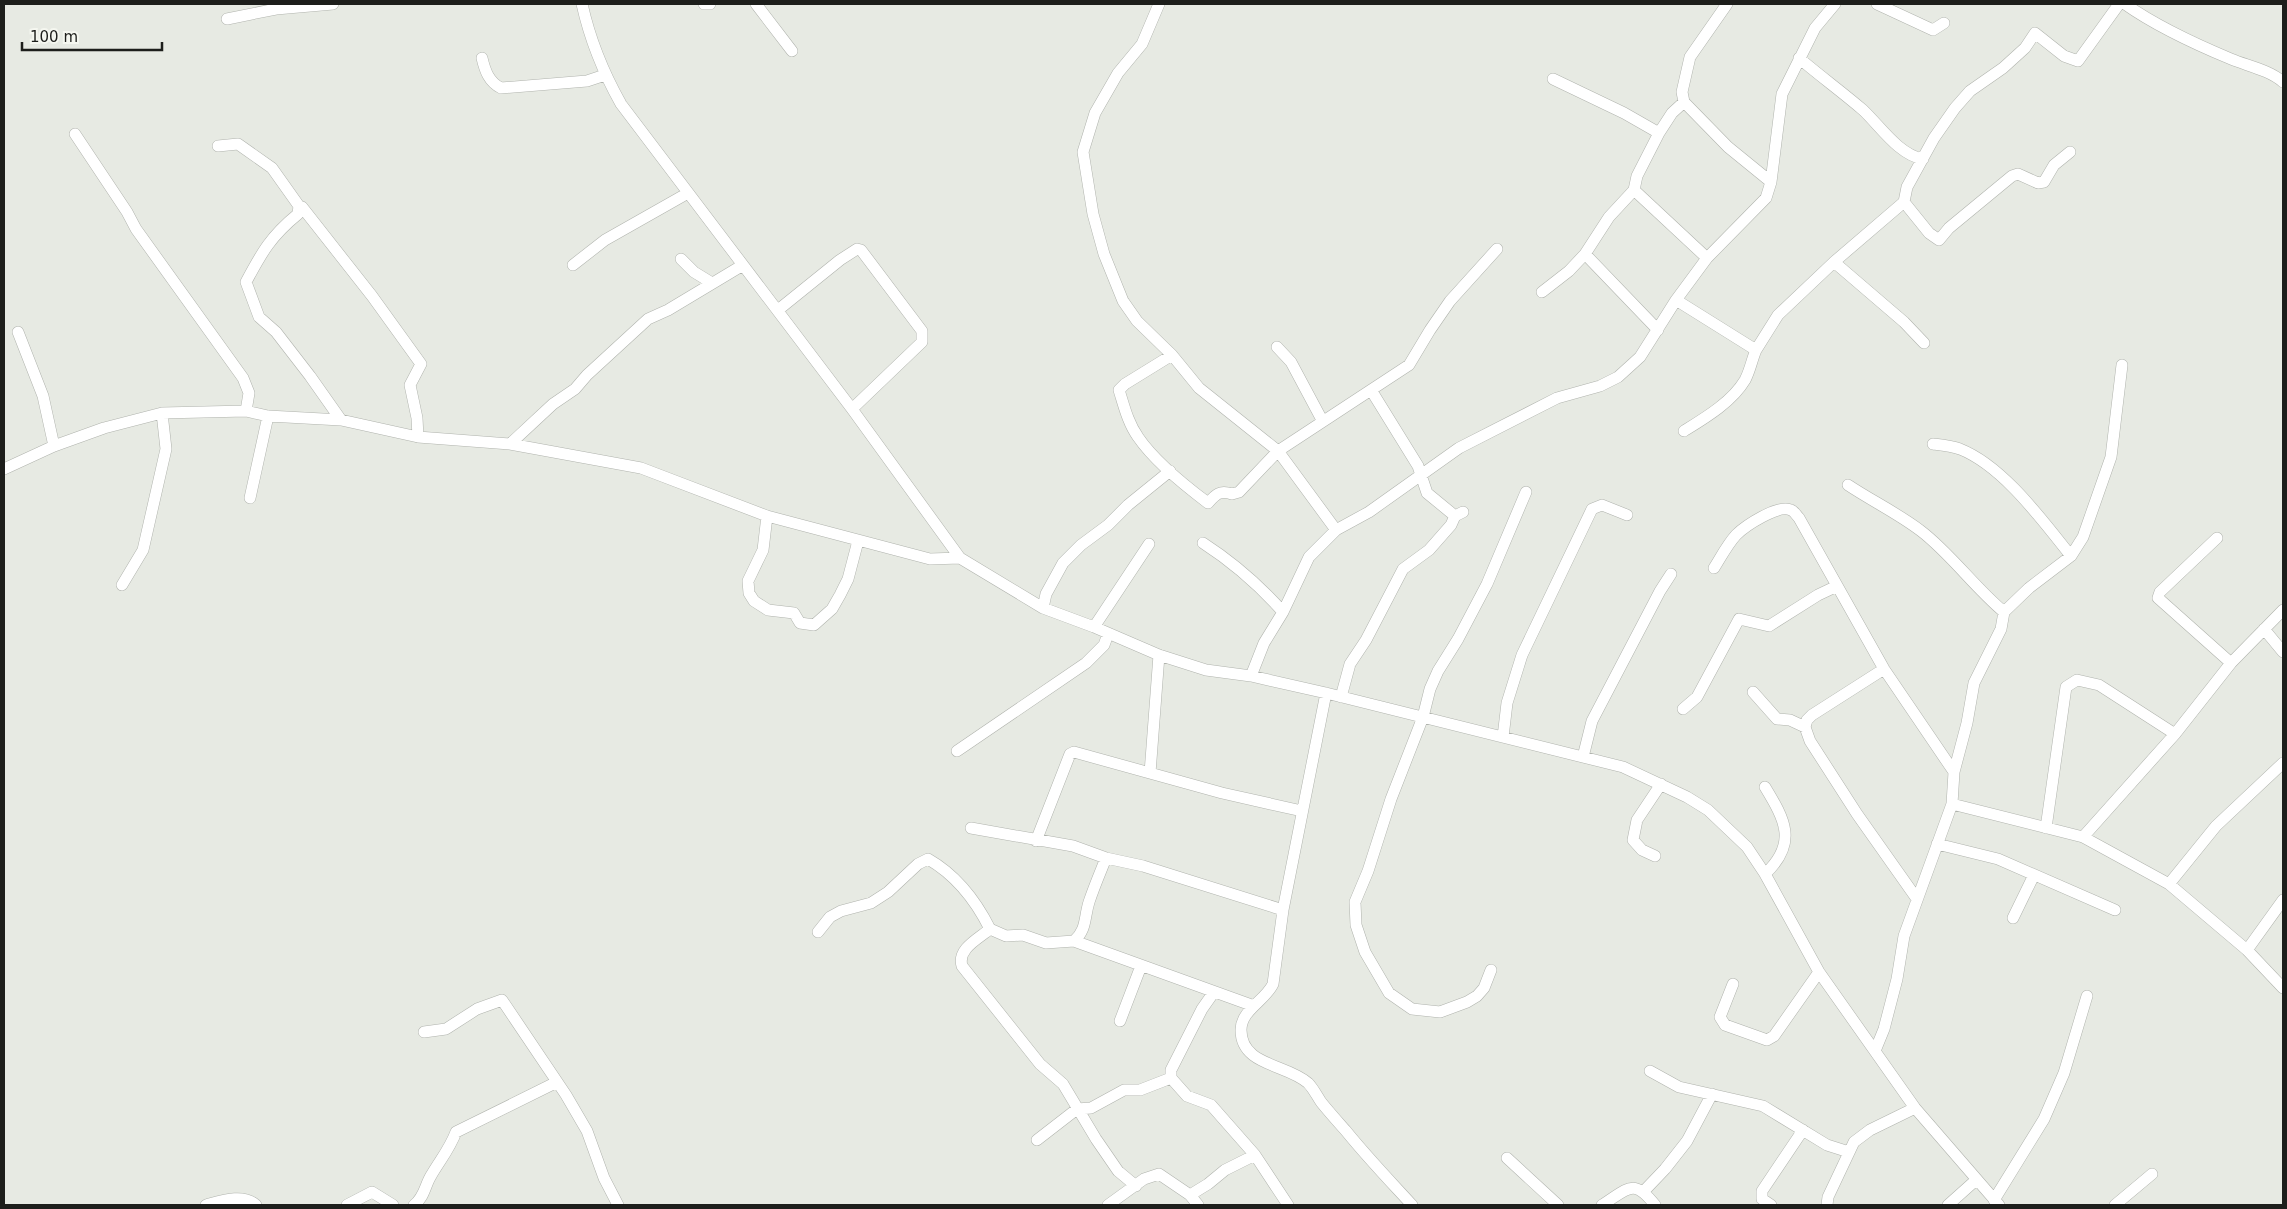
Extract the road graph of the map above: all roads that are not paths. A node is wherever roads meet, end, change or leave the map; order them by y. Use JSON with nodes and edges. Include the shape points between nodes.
{"nodes":[{"id":1,"x":333,"y":4,"type":"edge"},
{"id":2,"x":582,"y":4,"type":"edge"},
{"id":3,"x":704,"y":4,"type":"edge"},
{"id":4,"x":710,"y":4,"type":"edge"},
{"id":5,"x":756,"y":4,"type":"edge"},
{"id":6,"x":1159,"y":4,"type":"edge"},
{"id":7,"x":1727,"y":4,"type":"edge"},
{"id":8,"x":1835,"y":4,"type":"edge"},
{"id":9,"x":1877,"y":4,"type":"edge"},
{"id":10,"x":2119,"y":4,"type":"edge"},
{"id":11,"x":2125,"y":4,"type":"edge"},
{"id":12,"x":273,"y":6,"type":"edge"},
{"id":13,"x":227,"y":19,"type":"dead end"},
{"id":14,"x":1944,"y":22,"type":"dead end"},
{"id":15,"x":792,"y":51,"type":"dead end"},
{"id":16,"x":482,"y":58,"type":"dead end"},
{"id":17,"x":1799,"y":58,"type":"junction"},
{"id":18,"x":605,"y":75,"type":"junction"},
{"id":19,"x":1553,"y":79,"type":"dead end"},
{"id":20,"x":2283,"y":82,"type":"edge"},
{"id":21,"x":1684,"y":102,"type":"junction"},
{"id":22,"x":1659,"y":133,"type":"junction"},
{"id":23,"x":75,"y":134,"type":"dead end"},
{"id":24,"x":218,"y":146,"type":"dead end"},
{"id":25,"x":2070,"y":152,"type":"dead end"},
{"id":26,"x":1923,"y":159,"type":"junction"},
{"id":27,"x":1771,"y":182,"type":"junction"},
{"id":28,"x":1634,"y":190,"type":"junction"},
{"id":29,"x":688,"y":193,"type":"junction"},
{"id":30,"x":1904,"y":202,"type":"junction"},
{"id":31,"x":299,"y":206,"type":"junction"},
{"id":32,"x":1497,"y":249,"type":"dead end"},
{"id":33,"x":1585,"y":254,"type":"junction"},
{"id":34,"x":1707,"y":258,"type":"junction"},
{"id":35,"x":681,"y":259,"type":"dead end"},
{"id":36,"x":1834,"y":262,"type":"junction"},
{"id":37,"x":573,"y":265,"type":"dead end"},
{"id":38,"x":743,"y":265,"type":"junction"},
{"id":39,"x":712,"y":283,"type":"junction"},
{"id":40,"x":1542,"y":292,"type":"dead end"},
{"id":41,"x":1676,"y":300,"type":"junction"},
{"id":42,"x":778,"y":310,"type":"junction"},
{"id":43,"x":1658,"y":330,"type":"junction"},
{"id":44,"x":18,"y":332,"type":"dead end"},
{"id":45,"x":1924,"y":343,"type":"dead end"},
{"id":46,"x":1277,"y":347,"type":"dead end"},
{"id":47,"x":1756,"y":350,"type":"junction"},
{"id":48,"x":1172,"y":355,"type":"junction"},
{"id":49,"x":2122,"y":365,"type":"dead end"},
{"id":50,"x":1371,"y":390,"type":"junction"},
{"id":51,"x":852,"y":409,"type":"junction"},
{"id":52,"x":246,"y":411,"type":"junction"},
{"id":53,"x":162,"y":413,"type":"junction"},
{"id":54,"x":268,"y":416,"type":"junction"},
{"id":55,"x":341,"y":420,"type":"junction"},
{"id":56,"x":1322,"y":420,"type":"junction"},
{"id":57,"x":1684,"y":431,"type":"dead end"},
{"id":58,"x":418,"y":436,"type":"junction"},
{"id":59,"x":510,"y":444,"type":"junction"},
{"id":60,"x":1933,"y":444,"type":"dead end"},
{"id":61,"x":54,"y":446,"type":"junction"},
{"id":62,"x":1278,"y":451,"type":"junction"},
{"id":63,"x":4,"y":468,"type":"edge"},
{"id":64,"x":1170,"y":471,"type":"junction"},
{"id":65,"x":1421,"y":477,"type":"junction"},
{"id":66,"x":1848,"y":486,"type":"dead end"},
{"id":67,"x":1526,"y":492,"type":"dead end"},
{"id":68,"x":250,"y":498,"type":"dead end"},
{"id":69,"x":1627,"y":515,"type":"dead end"},
{"id":70,"x":767,"y":516,"type":"junction"},
{"id":71,"x":1336,"y":530,"type":"junction"},
{"id":72,"x":2217,"y":538,"type":"dead end"},
{"id":73,"x":858,"y":540,"type":"junction"},
{"id":74,"x":1203,"y":543,"type":"dead end"},
{"id":75,"x":1149,"y":544,"type":"dead end"},
{"id":76,"x":2071,"y":556,"type":"junction"},
{"id":77,"x":960,"y":558,"type":"junction"},
{"id":78,"x":1714,"y":568,"type":"dead end"},
{"id":79,"x":1671,"y":574,"type":"dead end"},
{"id":80,"x":122,"y":585,"type":"dead end"},
{"id":81,"x":1837,"y":586,"type":"junction"},
{"id":82,"x":1043,"y":608,"type":"junction"},
{"id":83,"x":2283,"y":610,"type":"edge"},
{"id":84,"x":1283,"y":612,"type":"junction"},
{"id":85,"x":2004,"y":612,"type":"junction"},
{"id":86,"x":1094,"y":627,"type":"junction"},
{"id":87,"x":2264,"y":629,"type":"junction"},
{"id":88,"x":1108,"y":634,"type":"junction"},
{"id":89,"x":2283,"y":652,"type":"edge"},
{"id":90,"x":1159,"y":655,"type":"junction"},
{"id":91,"x":2231,"y":663,"type":"junction"},
{"id":92,"x":1884,"y":669,"type":"junction"},
{"id":93,"x":1251,"y":676,"type":"junction"},
{"id":94,"x":1753,"y":692,"type":"dead end"},
{"id":95,"x":1326,"y":693,"type":"junction"},
{"id":96,"x":1341,"y":697,"type":"junction"},
{"id":97,"x":1682,"y":709,"type":"dead end"},
{"id":98,"x":1423,"y":717,"type":"junction"},
{"id":99,"x":1805,"y":728,"type":"junction"},
{"id":100,"x":2175,"y":734,"type":"junction"},
{"id":101,"x":1504,"y":737,"type":"junction"},
{"id":102,"x":957,"y":751,"type":"dead end"},
{"id":103,"x":1583,"y":757,"type":"junction"},
{"id":104,"x":2283,"y":762,"type":"edge"},
{"id":105,"x":1954,"y":772,"type":"junction"},
{"id":106,"x":1150,"y":773,"type":"junction"},
{"id":107,"x":1661,"y":784,"type":"junction"},
{"id":108,"x":1765,"y":787,"type":"dead end"},
{"id":109,"x":1952,"y":804,"type":"junction"},
{"id":110,"x":1302,"y":811,"type":"junction"},
{"id":111,"x":971,"y":828,"type":"dead end"},
{"id":112,"x":2046,"y":828,"type":"junction"},
{"id":113,"x":2083,"y":837,"type":"junction"},
{"id":114,"x":1036,"y":841,"type":"junction"},
{"id":115,"x":1937,"y":844,"type":"junction"},
{"id":116,"x":1655,"y":856,"type":"dead end"},
{"id":117,"x":1106,"y":858,"type":"junction"},
{"id":118,"x":1765,"y":874,"type":"junction"},
{"id":119,"x":2034,"y":875,"type":"junction"},
{"id":120,"x":2169,"y":884,"type":"junction"},
{"id":121,"x":1917,"y":899,"type":"junction"},
{"id":122,"x":2283,"y":900,"type":"edge"},
{"id":123,"x":1283,"y":910,"type":"junction"},
{"id":124,"x":2115,"y":910,"type":"dead end"},
{"id":125,"x":2013,"y":918,"type":"dead end"},
{"id":126,"x":990,"y":929,"type":"junction"},
{"id":127,"x":818,"y":932,"type":"dead end"},
{"id":128,"x":1074,"y":940,"type":"junction"},
{"id":129,"x":2248,"y":950,"type":"junction"},
{"id":130,"x":1141,"y":966,"type":"junction"},
{"id":131,"x":1491,"y":970,"type":"dead end"},
{"id":132,"x":1819,"y":972,"type":"junction"},
{"id":133,"x":1733,"y":984,"type":"dead end"},
{"id":134,"x":2283,"y":988,"type":"edge"},
{"id":135,"x":1214,"y":992,"type":"junction"},
{"id":136,"x":2087,"y":996,"type":"dead end"},
{"id":137,"x":1254,"y":1006,"type":"junction"},
{"id":138,"x":1120,"y":1021,"type":"dead end"},
{"id":139,"x":424,"y":1032,"type":"dead end"},
{"id":140,"x":1875,"y":1050,"type":"junction"},
{"id":141,"x":1650,"y":1071,"type":"dead end"},
{"id":142,"x":1171,"y":1078,"type":"junction"},
{"id":143,"x":556,"y":1082,"type":"junction"},
{"id":144,"x":1712,"y":1094,"type":"junction"},
{"id":145,"x":1916,"y":1108,"type":"junction"},
{"id":146,"x":1077,"y":1109,"type":"junction"},
{"id":147,"x":1803,"y":1130,"type":"junction"},
{"id":148,"x":1037,"y":1140,"type":"dead end"},
{"id":149,"x":1849,"y":1152,"type":"junction"},
{"id":150,"x":1255,"y":1156,"type":"junction"},
{"id":151,"x":1508,"y":1158,"type":"dead end"},
{"id":152,"x":2152,"y":1174,"type":"dead end"},
{"id":153,"x":1976,"y":1180,"type":"junction"},
{"id":154,"x":1136,"y":1186,"type":"junction"},
{"id":155,"x":1644,"y":1191,"type":"junction"},
{"id":156,"x":1190,"y":1195,"type":"junction"},
{"id":157,"x":1997,"y":1202,"type":"edge"},
{"id":158,"x":206,"y":1205,"type":"edge"},
{"id":159,"x":256,"y":1205,"type":"edge"},
{"id":160,"x":347,"y":1205,"type":"edge"},
{"id":161,"x":393,"y":1205,"type":"edge"},
{"id":162,"x":414,"y":1205,"type":"edge"},
{"id":163,"x":618,"y":1205,"type":"edge"},
{"id":164,"x":1108,"y":1205,"type":"edge"},
{"id":165,"x":1198,"y":1205,"type":"edge"},
{"id":166,"x":1288,"y":1205,"type":"edge"},
{"id":167,"x":1412,"y":1205,"type":"edge"},
{"id":168,"x":1558,"y":1205,"type":"edge"},
{"id":169,"x":1602,"y":1205,"type":"edge"},
{"id":170,"x":1655,"y":1205,"type":"edge"},
{"id":171,"x":1771,"y":1205,"type":"edge"},
{"id":172,"x":1827,"y":1205,"type":"edge"},
{"id":173,"x":1948,"y":1205,"type":"edge"},
{"id":174,"x":2116,"y":1205,"type":"edge"}],
"edges":[{"from":1,"to":12,"type":"street"},
{"from":2,"to":18,"type":"street"},
{"from":3,"to":4,"type":"street"},
{"from":5,"to":15,"type":"street"},
{"from":6,"to":48,"type":"street","via":[[1142,44],[1118,73],[1095,113],[1083,152],[1093,214],[1104,254],[1123,301],[1137,322]]},
{"from":7,"to":21,"type":"street","via":[[1690,57],[1682,92]]},
{"from":8,"to":17,"type":"street","via":[[1815,28]]},
{"from":9,"to":14,"type":"street","via":[[1933,30]]},
{"from":10,"to":26,"type":"street","via":[[2078,61],[2064,56],[2035,33],[2025,48],[2003,68],[1970,91],[1934,138]]},
{"from":11,"to":20,"type":"street","via":[[2152,23]]},
{"from":12,"to":13,"type":"street"},
{"from":16,"to":18,"type":"street","via":[[493,84],[501,88],[587,81]]},
{"from":17,"to":26,"type":"street","via":[[1863,110],[1900,146],[1915,158]]},
{"from":17,"to":27,"type":"street","via":[[1782,94]]},
{"from":18,"to":29,"type":"street","via":[[621,104]]},
{"from":19,"to":22,"type":"street"},
{"from":21,"to":22,"type":"street"},
{"from":21,"to":27,"type":"street","via":[[1728,147]]},
{"from":22,"to":28,"type":"street","via":[[1637,176]]},
{"from":23,"to":52,"type":"street","via":[[136,229],[243,378],[249,392]]},
{"from":24,"to":31,"type":"street","via":[[238,144],[272,168]]},
{"from":25,"to":30,"type":"street","via":[[2054,165],[2044,182],[2038,183],[2018,174],[2012,176],[1938,240]]},
{"from":26,"to":30,"type":"street","via":[[1908,186]]},
{"from":27,"to":34,"type":"street","via":[[1766,198]]},
{"from":28,"to":33,"type":"street","via":[[1609,217]]},
{"from":28,"to":34,"type":"street"},
{"from":29,"to":37,"type":"street","via":[[605,240]]},
{"from":29,"to":38,"type":"street"},
{"from":30,"to":36,"type":"street"},
{"from":31,"to":55,"type":"street","via":[[298,214],[266,245],[246,282],[260,317],[276,332]]},
{"from":31,"to":58,"type":"street","via":[[372,296],[421,364],[410,385]]},
{"from":32,"to":50,"type":"street","via":[[1450,301],[1409,365]]},
{"from":33,"to":40,"type":"street"},
{"from":33,"to":43,"type":"street"},
{"from":34,"to":41,"type":"street"},
{"from":35,"to":39,"type":"street"},
{"from":36,"to":45,"type":"street"},
{"from":36,"to":47,"type":"street","via":[[1778,315]]},
{"from":38,"to":39,"type":"street"},
{"from":38,"to":42,"type":"street"},
{"from":39,"to":59,"type":"street","via":[[648,319],[575,389],[552,404]]},
{"from":41,"to":43,"type":"street"},
{"from":41,"to":47,"type":"street"},
{"from":42,"to":51,"type":"street"},
{"from":42,"to":51,"type":"street","via":[[857,249],[861,250],[922,331],[922,342]]},
{"from":43,"to":65,"type":"street","via":[[1640,357],[1618,377],[1600,386],[1557,398],[1508,422],[1459,448]]},
{"from":44,"to":61,"type":"street","via":[[43,396]]},
{"from":46,"to":56,"type":"street","via":[[1291,362]]},
{"from":47,"to":57,"type":"street","via":[[1745,379],[1736,392]]},
{"from":48,"to":62,"type":"street","via":[[1199,388]]},
{"from":48,"to":64,"type":"street","via":[[1119,390],[1126,414],[1138,437]]},
{"from":49,"to":76,"type":"street","via":[[2110,457],[2083,537]]},
{"from":50,"to":56,"type":"street"},
{"from":50,"to":65,"type":"street","via":[[1418,466]]},
{"from":51,"to":77,"type":"street"},
{"from":52,"to":53,"type":"street"},
{"from":52,"to":54,"type":"street"},
{"from":53,"to":61,"type":"street","via":[[104,428]]},
{"from":53,"to":80,"type":"street","via":[[166,449],[143,550]]},
{"from":54,"to":55,"type":"street"},
{"from":54,"to":68,"type":"street"},
{"from":55,"to":58,"type":"street"},
{"from":56,"to":62,"type":"street"},
{"from":58,"to":59,"type":"street"},
{"from":59,"to":70,"type":"street","via":[[641,468]]},
{"from":60,"to":76,"type":"street","via":[[1959,449],[1980,460],[2041,519]]},
{"from":61,"to":63,"type":"street"},
{"from":62,"to":64,"type":"street","via":[[1239,492],[1218,492],[1208,502]]},
{"from":62,"to":71,"type":"street"},
{"from":64,"to":82,"type":"street","via":[[1063,563],[1046,594]]},
{"from":65,"to":71,"type":"street"},
{"from":65,"to":96,"type":"street","via":[[1427,493],[1459,514],[1429,550],[1403,569],[1350,664]]},
{"from":66,"to":85,"type":"street","via":[[1920,531]]},
{"from":67,"to":98,"type":"street","via":[[1487,584],[1438,671]]},
{"from":69,"to":101,"type":"street","via":[[1602,505],[1592,509],[1522,655],[1507,703]]},
{"from":70,"to":73,"type":"street"},
{"from":70,"to":73,"type":"street","via":[[763,550],[748,581],[748,593],[768,610],[794,613],[800,623],[814,625],[832,609],[848,579]]},
{"from":71,"to":84,"type":"street","via":[[1309,557]]},
{"from":72,"to":91,"type":"street","via":[[2160,592],[2158,598]]},
{"from":73,"to":77,"type":"street","via":[[930,559]]},
{"from":74,"to":84,"type":"street","via":[[1258,584]]},
{"from":75,"to":86,"type":"street"},
{"from":76,"to":85,"type":"street"},
{"from":77,"to":82,"type":"street"},
{"from":78,"to":81,"type":"street","via":[[1738,533],[1761,517],[1784,508],[1792,510],[1799,518]]},
{"from":79,"to":103,"type":"street","via":[[1592,721]]},
{"from":81,"to":92,"type":"street"},
{"from":81,"to":97,"type":"street","via":[[1770,626],[1740,619],[1697,697]]},
{"from":82,"to":86,"type":"street"},
{"from":83,"to":87,"type":"street"},
{"from":84,"to":93,"type":"street","via":[[1264,643]]},
{"from":85,"to":105,"type":"street","via":[[2001,629],[1974,683]]},
{"from":86,"to":88,"type":"street"},
{"from":87,"to":89,"type":"street"},
{"from":87,"to":91,"type":"street"},
{"from":88,"to":90,"type":"street"},
{"from":88,"to":102,"type":"street","via":[[1104,645],[1086,663]]},
{"from":90,"to":93,"type":"street","via":[[1206,670]]},
{"from":90,"to":106,"type":"street"},
{"from":91,"to":100,"type":"street"},
{"from":92,"to":99,"type":"street","via":[[1812,715]]},
{"from":92,"to":105,"type":"street"},
{"from":93,"to":95,"type":"street"},
{"from":94,"to":99,"type":"street","via":[[1777,719],[1790,720]]},
{"from":95,"to":96,"type":"street"},
{"from":95,"to":110,"type":"street"},
{"from":96,"to":98,"type":"street"},
{"from":98,"to":101,"type":"street"},
{"from":98,"to":131,"type":"street","via":[[1355,902],[1356,925],[1365,952],[1381,980],[1390,993],[1412,1009],[1440,1012],[1467,1002],[1484,988]]},
{"from":99,"to":121,"type":"street","via":[[1857,814]]},
{"from":100,"to":112,"type":"street","via":[[2099,685],[2077,680],[2066,687]]},
{"from":100,"to":113,"type":"street"},
{"from":101,"to":103,"type":"street"},
{"from":103,"to":107,"type":"street","via":[[1623,767]]},
{"from":104,"to":120,"type":"street","via":[[2216,826]]},
{"from":105,"to":109,"type":"street"},
{"from":106,"to":110,"type":"street"},
{"from":106,"to":114,"type":"street","via":[[1072,752]]},
{"from":107,"to":116,"type":"street","via":[[1637,820],[1633,840],[1642,850]]},
{"from":107,"to":118,"type":"street","via":[[1708,810],[1747,847]]},
{"from":108,"to":118,"type":"street","via":[[1782,815],[1786,834],[1782,852]]},
{"from":109,"to":112,"type":"street"},
{"from":109,"to":115,"type":"street"},
{"from":110,"to":123,"type":"street"},
{"from":111,"to":114,"type":"street"},
{"from":112,"to":113,"type":"street"},
{"from":113,"to":120,"type":"street"},
{"from":114,"to":117,"type":"street","via":[[1072,846]]},
{"from":115,"to":119,"type":"street","via":[[1998,860]]},
{"from":115,"to":121,"type":"street"},
{"from":117,"to":123,"type":"street","via":[[1143,866]]},
{"from":117,"to":128,"type":"street","via":[[1088,904],[1086,923]]},
{"from":118,"to":132,"type":"street"},
{"from":119,"to":124,"type":"street"},
{"from":119,"to":125,"type":"street"},
{"from":120,"to":129,"type":"street"},
{"from":121,"to":140,"type":"street","via":[[1904,936],[1884,1029]]},
{"from":122,"to":129,"type":"street"},
{"from":123,"to":137,"type":"street","via":[[1273,984],[1268,994]]},
{"from":126,"to":127,"type":"street","via":[[966,891],[942,867],[928,859],[918,864],[888,892],[830,917]]},
{"from":126,"to":128,"type":"street","via":[[1006,936],[1022,935],[1046,943]]},
{"from":126,"to":146,"type":"street","via":[[962,952],[962,966],[1040,1064],[1063,1084]]},
{"from":128,"to":130,"type":"street"},
{"from":129,"to":134,"type":"street"},
{"from":130,"to":135,"type":"street"},
{"from":130,"to":138,"type":"street"},
{"from":132,"to":133,"type":"street","via":[[1774,1036],[1767,1040],[1724,1024],[1720,1017]]},
{"from":132,"to":140,"type":"street"},
{"from":135,"to":137,"type":"street"},
{"from":135,"to":142,"type":"street","via":[[1171,1070]]},
{"from":136,"to":157,"type":"street","via":[[2064,1073],[2044,1119]]},
{"from":137,"to":167,"type":"street","via":[[1243,1019],[1241,1031],[1254,1058],[1294,1073],[1309,1084],[1350,1137]]},
{"from":139,"to":143,"type":"street","via":[[446,1028],[477,1009],[502,1000]]},
{"from":140,"to":145,"type":"street"},
{"from":141,"to":144,"type":"street","via":[[1679,1086]]},
{"from":142,"to":146,"type":"street","via":[[1140,1090],[1124,1090],[1091,1108]]},
{"from":142,"to":150,"type":"street","via":[[1187,1096],[1211,1105]]},
{"from":143,"to":162,"type":"street","via":[[456,1132],[451,1148],[430,1176],[420,1201]]},
{"from":143,"to":163,"type":"street","via":[[586,1131]]},
{"from":144,"to":147,"type":"street","via":[[1763,1106]]},
{"from":144,"to":155,"type":"street","via":[[1687,1141]]},
{"from":145,"to":149,"type":"street","via":[[1870,1130],[1854,1142]]},
{"from":145,"to":153,"type":"street"},
{"from":146,"to":148,"type":"street"},
{"from":146,"to":154,"type":"street","via":[[1118,1171]]},
{"from":147,"to":149,"type":"street","via":[[1827,1145]]},
{"from":147,"to":171,"type":"street","via":[[1762,1191],[1762,1199]]},
{"from":149,"to":172,"type":"street"},
{"from":150,"to":156,"type":"street","via":[[1225,1170]]},
{"from":150,"to":166,"type":"street"},
{"from":151,"to":168,"type":"street"},
{"from":152,"to":174,"type":"street"},
{"from":153,"to":157,"type":"street"},
{"from":153,"to":173,"type":"street"},
{"from":154,"to":156,"type":"street","via":[[1144,1179],[1159,1174]]},
{"from":154,"to":164,"type":"street"},
{"from":155,"to":169,"type":"street","via":[[1636,1187],[1628,1189]]},
{"from":155,"to":170,"type":"street"},
{"from":156,"to":165,"type":"street"},
{"from":158,"to":159,"type":"street","via":[[229,1199],[251,1201]]},
{"from":160,"to":161,"type":"street","via":[[372,1192]]}]}
